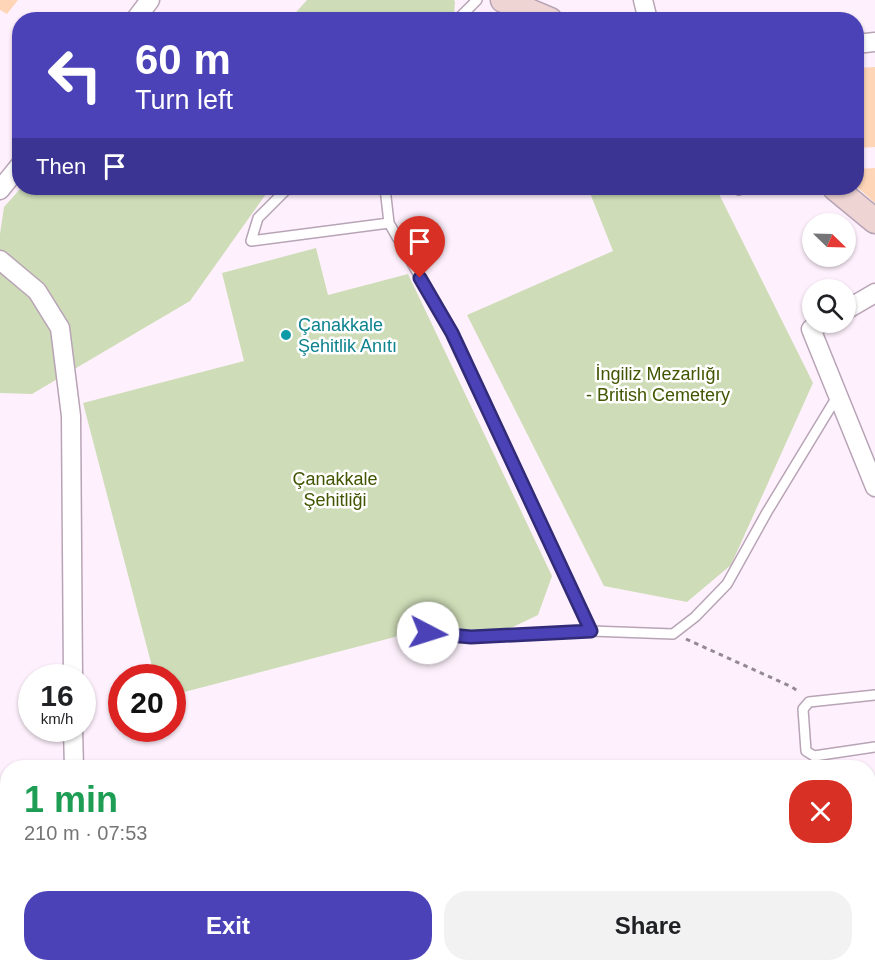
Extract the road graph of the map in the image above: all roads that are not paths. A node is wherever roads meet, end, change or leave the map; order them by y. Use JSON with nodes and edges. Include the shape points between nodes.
{"nodes":[{"id":1,"x":477,"y":0,"type":"edge"},
{"id":2,"x":503,"y":0,"type":"edge"},
{"id":3,"x":465,"y":12,"type":"edge"},
{"id":4,"x":531,"y":12,"type":"edge"},
{"id":5,"x":12,"y":175,"type":"edge"},
{"id":6,"x":0,"y":190,"type":"edge"},
{"id":7,"x":281,"y":195,"type":"edge"},
{"id":8,"x":386,"y":195,"type":"edge"},
{"id":9,"x":843,"y":195,"type":"edge"},
{"id":10,"x":875,"y":221,"type":"edge"},
{"id":11,"x":389,"y":223,"type":"junction"},
{"id":12,"x":0,"y":260,"type":"edge"},
{"id":13,"x":875,"y":293,"type":"edge"},
{"id":14,"x":856,"y":304,"type":"edge"},
{"id":15,"x":819,"y":333,"type":"edge"},
{"id":16,"x":838,"y":395,"type":"junction"},
{"id":17,"x":875,"y":488,"type":"edge"},
{"id":18,"x":591,"y":631,"type":"junction"},
{"id":19,"x":428,"y":633,"type":"dead end"},
{"id":20,"x":73,"y":664,"type":"edge"},
{"id":21,"x":875,"y":695,"type":"edge"},
{"id":22,"x":73,"y":742,"type":"edge"},
{"id":23,"x":875,"y":747,"type":"edge"},
{"id":24,"x":74,"y":760,"type":"edge"}],
"edges":[{"from":1,"to":3,"type":"lane"},
{"from":2,"to":4,"type":"street"},
{"from":5,"to":6,"type":"street"},
{"from":7,"to":11,"type":"lane","via":[[258,218],[251,241]]},
{"from":8,"to":11,"type":"lane"},
{"from":9,"to":10,"type":"street"},
{"from":11,"to":18,"type":"lane","via":[[452,333]]},
{"from":12,"to":20,"type":"street","via":[[37,291],[60,328],[71,416]]},
{"from":13,"to":14,"type":"street"},
{"from":15,"to":16,"type":"street"},
{"from":16,"to":17,"type":"street"},
{"from":16,"to":18,"type":"lane","via":[[727,584],[696,617],[673,634]]},
{"from":18,"to":19,"type":"lane","via":[[471,637]]},
{"from":21,"to":23,"type":"lane","via":[[809,702],[803,709],[806,751],[810,754]]},
{"from":22,"to":24,"type":"street"}]}
